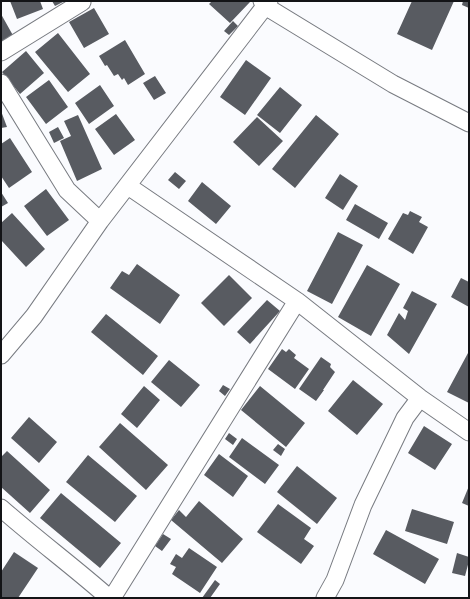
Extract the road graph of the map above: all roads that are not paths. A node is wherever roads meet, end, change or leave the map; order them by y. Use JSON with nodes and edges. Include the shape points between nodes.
{"nodes":[{"id":1,"x":82,"y":2,"type":"edge"},
{"id":2,"x":265,"y":3,"type":"edge"},
{"id":3,"x":1,"y":52,"type":"edge"},
{"id":4,"x":1,"y":83,"type":"edge"},
{"id":5,"x":469,"y":123,"type":"edge"},
{"id":6,"x":128,"y":186,"type":"junction"},
{"id":7,"x":100,"y":221,"type":"junction"},
{"id":8,"x":297,"y":301,"type":"junction"},
{"id":9,"x":1,"y":355,"type":"edge"},
{"id":10,"x":420,"y":398,"type":"junction"},
{"id":11,"x":469,"y":432,"type":"edge"},
{"id":12,"x":1,"y":508,"type":"edge"},
{"id":13,"x":111,"y":598,"type":"edge"},
{"id":14,"x":325,"y":598,"type":"edge"}],
"edges":[{"from":1,"to":3,"type":"street"},
{"from":2,"to":5,"type":"street","via":[[393,84]]},
{"from":2,"to":6,"type":"street"},
{"from":4,"to":7,"type":"street","via":[[67,190]]},
{"from":6,"to":7,"type":"street"},
{"from":6,"to":8,"type":"street"},
{"from":7,"to":9,"type":"street","via":[[34,316]]},
{"from":8,"to":10,"type":"street"},
{"from":8,"to":13,"type":"street"},
{"from":10,"to":11,"type":"street"},
{"from":10,"to":14,"type":"street","via":[[405,418],[382,465],[363,505],[335,580]]},
{"from":12,"to":13,"type":"street"}]}
